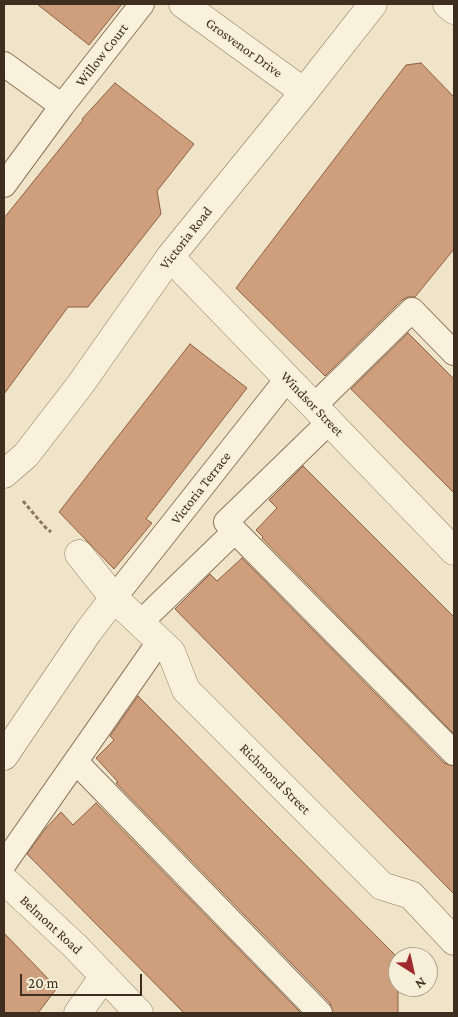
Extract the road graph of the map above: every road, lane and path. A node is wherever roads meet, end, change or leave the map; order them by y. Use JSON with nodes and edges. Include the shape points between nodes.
{"nodes":[{"id":1,"x":142,"y":4,"type":"edge"},
{"id":2,"x":183,"y":4,"type":"edge"},
{"id":3,"x":374,"y":4,"type":"edge"},
{"id":4,"x":447,"y":4,"type":"edge"},
{"id":5,"x":454,"y":10,"type":"edge"},
{"id":6,"x":4,"y":64,"type":"edge"},
{"id":7,"x":304,"y":92,"type":"junction"},
{"id":8,"x":62,"y":106,"type":"junction"},
{"id":9,"x":4,"y":185,"type":"edge"},
{"id":10,"x":170,"y":257,"type":"junction"},
{"id":11,"x":454,"y":353,"type":"edge"},
{"id":12,"x":287,"y":379,"type":"junction"},
{"id":13,"x":321,"y":414,"type":"junction"},
{"id":14,"x":4,"y":474,"type":"edge"},
{"id":15,"x":21,"y":499,"type":"dead end"},
{"id":16,"x":235,"y":531,"type":"junction"},
{"id":17,"x":454,"y":552,"type":"edge"},
{"id":18,"x":79,"y":554,"type":"joint"},
{"id":19,"x":114,"y":598,"type":"junction"},
{"id":20,"x":140,"y":622,"type":"junction"},
{"id":21,"x":159,"y":642,"type":"junction"},
{"id":22,"x":454,"y":754,"type":"edge"},
{"id":23,"x":4,"y":756,"type":"edge"},
{"id":24,"x":76,"y":762,"type":"junction"},
{"id":25,"x":4,"y":864,"type":"edge"},
{"id":26,"x":4,"y":880,"type":"edge"},
{"id":27,"x":454,"y":941,"type":"edge"},
{"id":28,"x":104,"y":976,"type":"junction"},
{"id":29,"x":78,"y":1013,"type":"edge"},
{"id":30,"x":139,"y":1013,"type":"edge"},
{"id":31,"x":320,"y":1013,"type":"edge"}],
"edges":[{"from":1,"to":8,"type":"lane","name":"Willow Court"},
{"from":2,"to":7,"type":"street","name":"Grosvenor Drive"},
{"from":3,"to":7,"type":"street","name":"Victoria Road"},
{"from":4,"to":5,"type":"street"},
{"from":6,"to":8,"type":"lane"},
{"from":7,"to":10,"type":"street","name":"Victoria Road"},
{"from":8,"to":9,"type":"lane","name":"Willow Court"},
{"from":10,"to":12,"type":"street","name":"Windsor Street"},
{"from":10,"to":14,"type":"street","name":"Victoria Road","via":[[80,385],[26,455]]},
{"from":11,"to":13,"type":"lane","via":[[412,310]]},
{"from":12,"to":13,"type":"street","name":"Windsor Street"},
{"from":12,"to":19,"type":"lane","name":"Victoria Terrace"},
{"from":13,"to":16,"type":"lane","via":[[226,522]]},
{"from":13,"to":17,"type":"street","name":"Windsor Street"},
{"from":15,"to":18,"type":"path","via":[[45,527]]},
{"from":16,"to":20,"type":"lane"},
{"from":16,"to":22,"type":"lane"},
{"from":18,"to":19,"type":"street","name":"Richmond Street"},
{"from":19,"to":20,"type":"street","name":"Richmond Street"},
{"from":19,"to":23,"type":"street"},
{"from":20,"to":21,"type":"street","name":"Richmond Street"},
{"from":21,"to":24,"type":"lane"},
{"from":21,"to":27,"type":"street","name":"Richmond Street","via":[[171,652],[186,690],[382,886],[411,895]]},
{"from":24,"to":25,"type":"lane"},
{"from":24,"to":31,"type":"lane"},
{"from":26,"to":28,"type":"street","name":"Belmont Road"},
{"from":28,"to":29,"type":"street"},
{"from":28,"to":30,"type":"street","name":"Belmont Road"}]}
